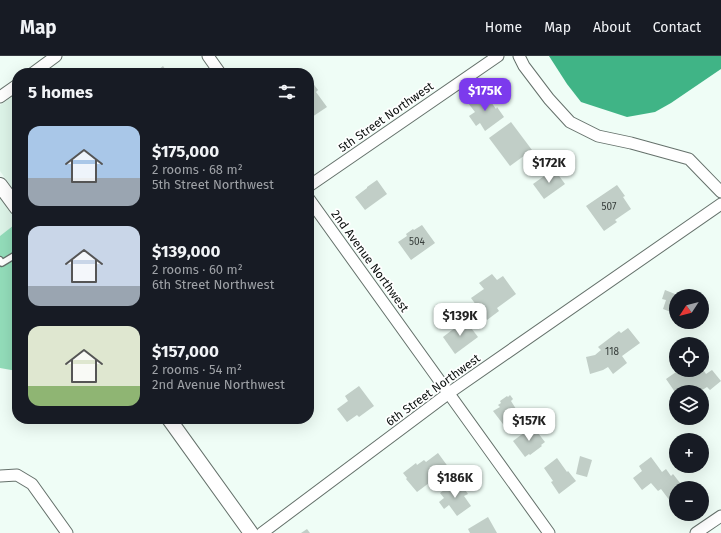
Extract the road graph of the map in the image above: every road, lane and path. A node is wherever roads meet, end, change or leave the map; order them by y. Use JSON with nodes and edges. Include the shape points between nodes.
{"nodes":[{"id":1,"x":56,"y":56,"type":"edge"},
{"id":2,"x":208,"y":56,"type":"edge"},
{"id":3,"x":498,"y":56,"type":"edge"},
{"id":4,"x":519,"y":56,"type":"edge"},
{"id":5,"x":40,"y":68,"type":"edge"},
{"id":6,"x":216,"y":68,"type":"edge"},
{"id":7,"x":12,"y":88,"type":"edge"},
{"id":8,"x":0,"y":97,"type":"edge"},
{"id":9,"x":314,"y":183,"type":"edge"},
{"id":10,"x":0,"y":185,"type":"edge"},
{"id":11,"x":721,"y":192,"type":"edge"},
{"id":12,"x":12,"y":201,"type":"edge"},
{"id":13,"x":721,"y":204,"type":"edge"},
{"id":14,"x":314,"y":206,"type":"edge"},
{"id":15,"x":12,"y":257,"type":"edge"},
{"id":16,"x":0,"y":260,"type":"edge"},
{"id":17,"x":449,"y":393,"type":"junction"},
{"id":18,"x":173,"y":424,"type":"edge"},
{"id":19,"x":0,"y":476,"type":"edge"},
{"id":20,"x":721,"y":516,"type":"edge"},
{"id":21,"x":67,"y":533,"type":"edge"},
{"id":22,"x":251,"y":533,"type":"edge"},
{"id":23,"x":262,"y":533,"type":"edge"},
{"id":24,"x":549,"y":533,"type":"edge"},
{"id":25,"x":696,"y":533,"type":"edge"}],
"edges":[{"from":1,"to":5,"type":"street"},
{"from":2,"to":6,"type":"street"},
{"from":3,"to":9,"type":"street","name":"5th Street Northwest"},
{"from":4,"to":11,"type":"street","via":[[549,99],[570,122],[598,136],[689,159]]},
{"from":7,"to":8,"type":"street"},
{"from":10,"to":12,"type":"street"},
{"from":13,"to":17,"type":"street","name":"6th Street Northwest"},
{"from":14,"to":17,"type":"street","name":"2nd Avenue Northwest"},
{"from":15,"to":16,"type":"lane","via":[[2,263]]},
{"from":17,"to":23,"type":"street","name":"6th Street Northwest"},
{"from":17,"to":24,"type":"street","name":"2nd Avenue Northwest"},
{"from":18,"to":22,"type":"street"},
{"from":19,"to":21,"type":"street","via":[[16,475],[32,484]]},
{"from":20,"to":25,"type":"street"}]}
